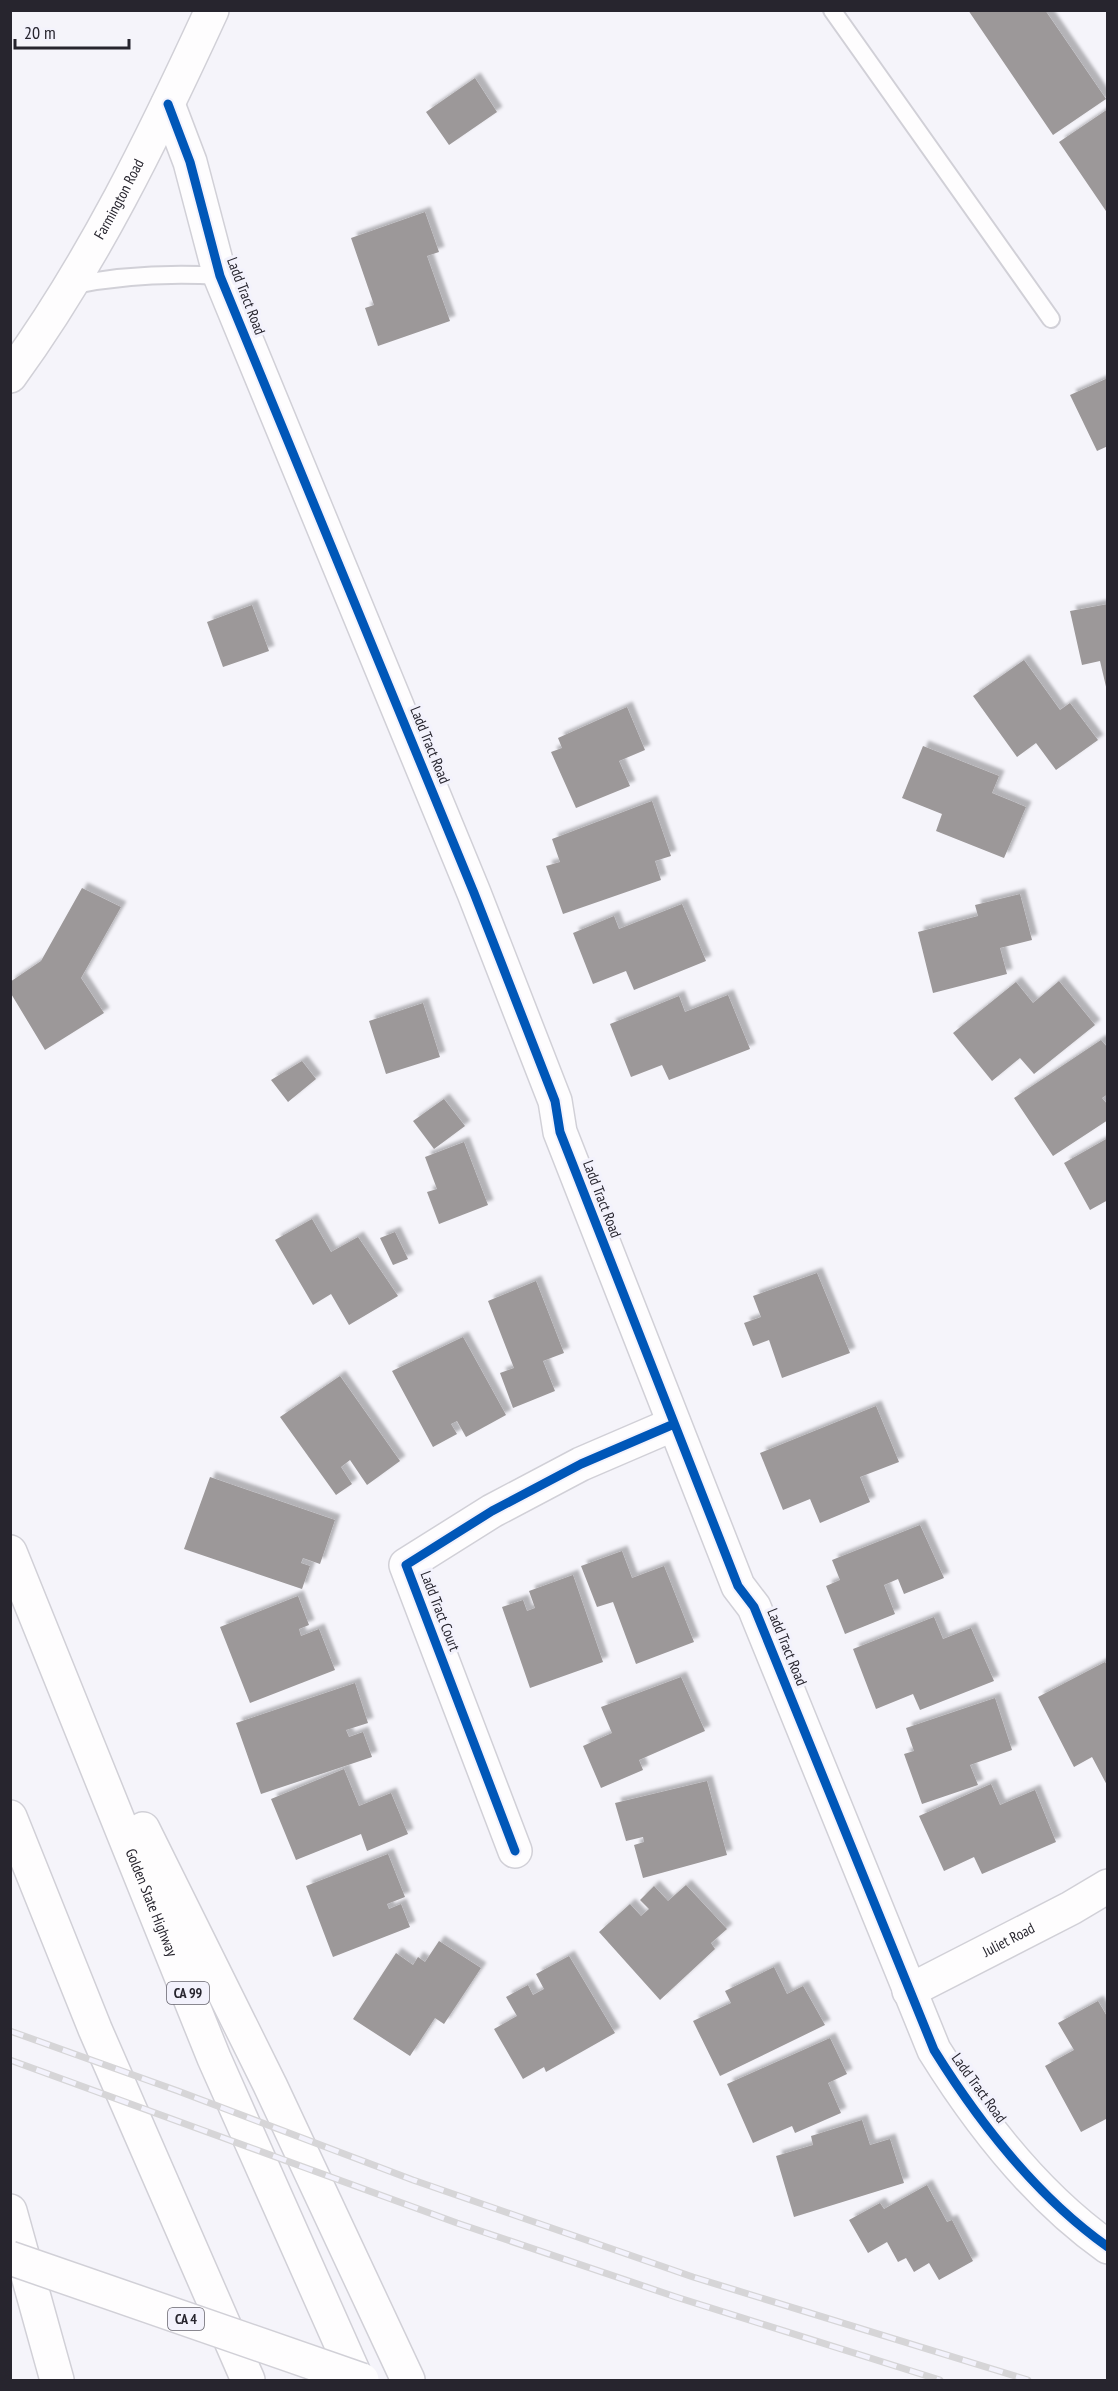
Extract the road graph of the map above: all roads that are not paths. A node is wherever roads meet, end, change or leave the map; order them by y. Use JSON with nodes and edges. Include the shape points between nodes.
{"nodes":[{"id":1,"x":212,"y":10,"type":"edge"},
{"id":2,"x":832,"y":10,"type":"edge"},
{"id":3,"x":168,"y":104,"type":"junction"},
{"id":4,"x":220,"y":276,"type":"junction"},
{"id":5,"x":69,"y":286,"type":"junction"},
{"id":6,"x":1051,"y":319,"type":"dead end"},
{"id":7,"x":10,"y":376,"type":"edge"},
{"id":8,"x":674,"y":1424,"type":"junction"},
{"id":9,"x":10,"y":1552,"type":"edge"},
{"id":10,"x":30,"y":1601,"type":"junction"},
{"id":11,"x":10,"y":1817,"type":"edge"},
{"id":12,"x":515,"y":1851,"type":"dead end"},
{"id":13,"x":1107,"y":1886,"type":"edge"},
{"id":14,"x":909,"y":1991,"type":"junction"},
{"id":15,"x":10,"y":2211,"type":"edge"},
{"id":16,"x":1107,"y":2247,"type":"edge"},
{"id":17,"x":10,"y":2258,"type":"edge"},
{"id":18,"x":57,"y":2380,"type":"edge"},
{"id":19,"x":248,"y":2380,"type":"edge"},
{"id":20,"x":357,"y":2380,"type":"edge"},
{"id":21,"x":362,"y":2380,"type":"edge"},
{"id":22,"x":408,"y":2380,"type":"edge"}],
"edges":[{"from":1,"to":3,"type":"main road","name":"Farmington Road"},
{"from":2,"to":6,"type":"lane"},
{"from":3,"to":4,"type":"main road","name":"Ladd Tract Road","via":[[190,162]]},
{"from":3,"to":5,"type":"main road","name":"Farmington Road"},
{"from":4,"to":5,"type":"lane","via":[[156,273]]},
{"from":4,"to":8,"type":"main road","name":"Ladd Tract Road","via":[[474,893],[555,1101],[560,1132]]},
{"from":5,"to":7,"type":"main road","name":"Farmington Road"},
{"from":8,"to":12,"type":"main road","name":"Ladd Tract Court","via":[[581,1464],[522,1495],[406,1565]]},
{"from":8,"to":14,"type":"main road","name":"Ladd Tract Road","via":[[738,1586],[754,1606]]},
{"from":9,"to":10,"type":"main road","name":"Golden State Highway","number":"CA 99"},
{"from":10,"to":20,"type":"main road","name":"Golden State Highway","number":"CA 99","via":[[214,2058]]},
{"from":10,"to":22,"type":"main road","via":[[270,2085]]},
{"from":11,"to":19,"type":"main road","via":[[94,2029]]},
{"from":13,"to":14,"type":"main road","name":"Juliet Road"},
{"from":14,"to":16,"type":"main road","name":"Ladd Tract Road","via":[[934,2050],[963,2097],[1060,2209]]},
{"from":15,"to":18,"type":"main road"},
{"from":17,"to":21,"type":"main road","number":"CA 4","bridge":true}]}
